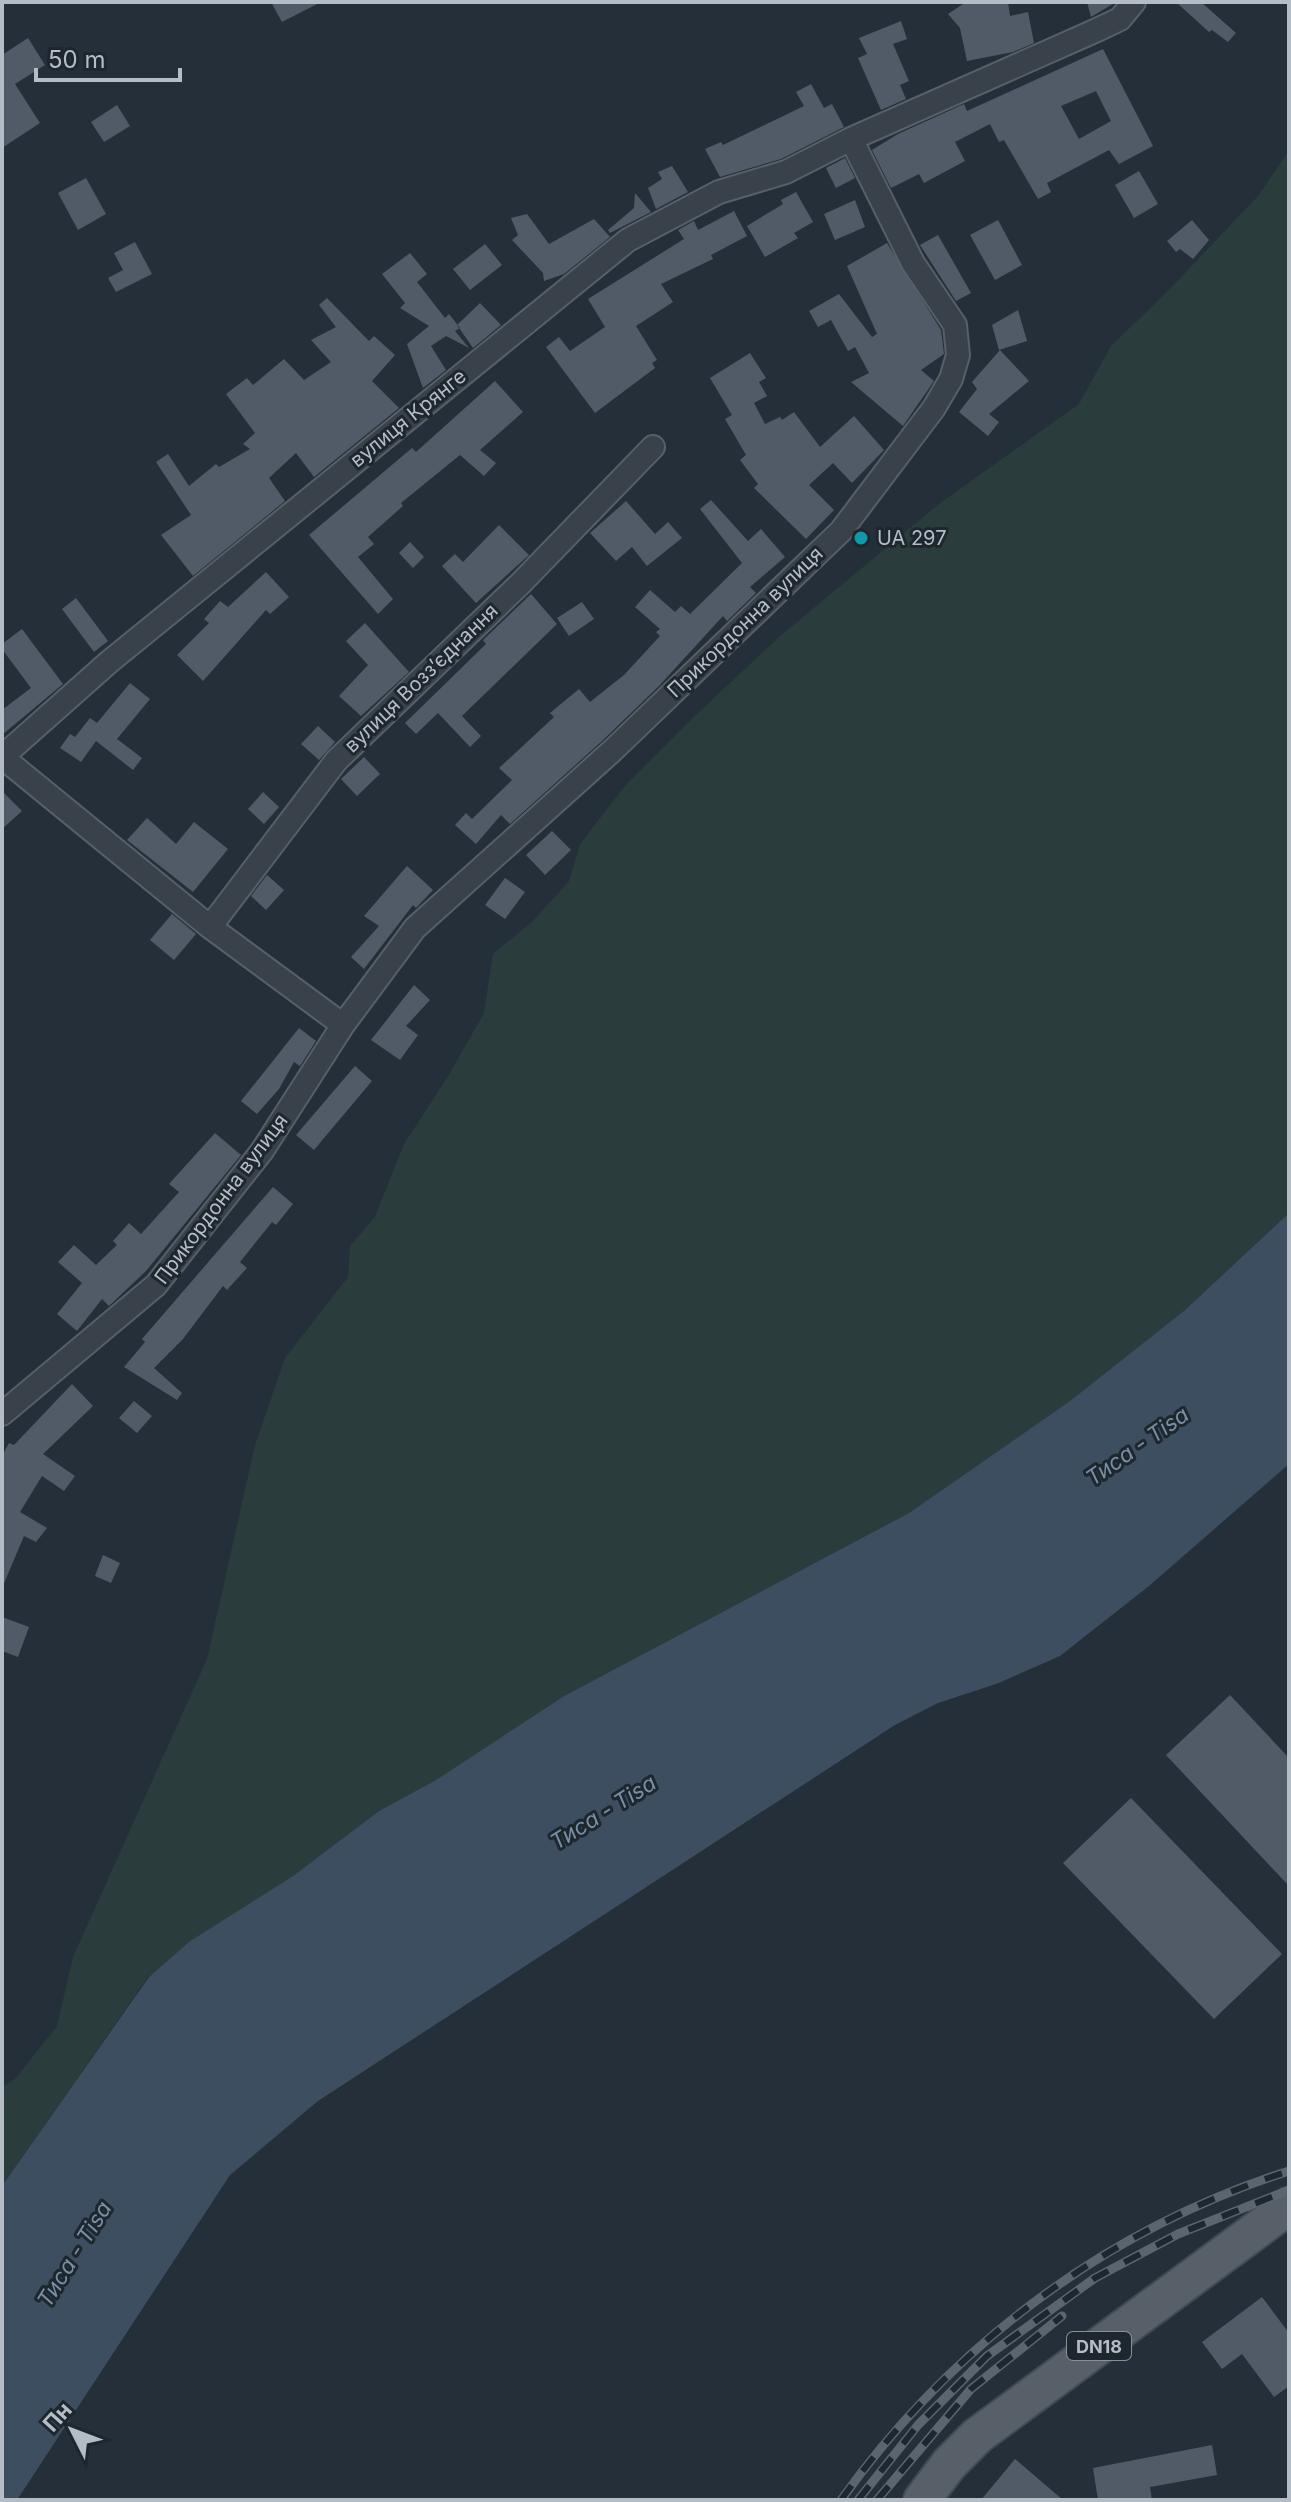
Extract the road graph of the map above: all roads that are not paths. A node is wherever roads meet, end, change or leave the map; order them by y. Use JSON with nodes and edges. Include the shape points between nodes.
{"nodes":[{"id":1,"x":1134,"y":2,"type":"edge"},
{"id":2,"x":851,"y":139,"type":"junction"},
{"id":3,"x":653,"y":447,"type":"dead end"},
{"id":4,"x":2,"y":757,"type":"edge"},
{"id":5,"x":210,"y":927,"type":"junction"},
{"id":6,"x":343,"y":1025,"type":"junction"},
{"id":7,"x":2,"y":1414,"type":"edge"},
{"id":8,"x":1289,"y":2206,"type":"edge"},
{"id":9,"x":922,"y":2500,"type":"edge"}],
"edges":[{"from":1,"to":2,"type":"street","via":[[1120,19]]},
{"from":2,"to":4,"type":"street","name":"вулиця Крянге","via":[[786,172],[719,192],[628,240],[109,662]]},
{"from":2,"to":6,"type":"street","name":"Прикордонна вулиця","via":[[913,263],[955,325],[958,355],[946,389],[841,531],[612,751],[415,928]]},
{"from":3,"to":5,"type":"street","name":"вулиця Воззʼєднання","via":[[336,761]]},
{"from":4,"to":5,"type":"street"},
{"from":5,"to":6,"type":"street"},
{"from":6,"to":7,"type":"street","name":"Прикордонна вулиця","via":[[262,1151],[156,1285]]},
{"from":8,"to":9,"type":"main road","number":"DN18","via":[[977,2436]]}]}
